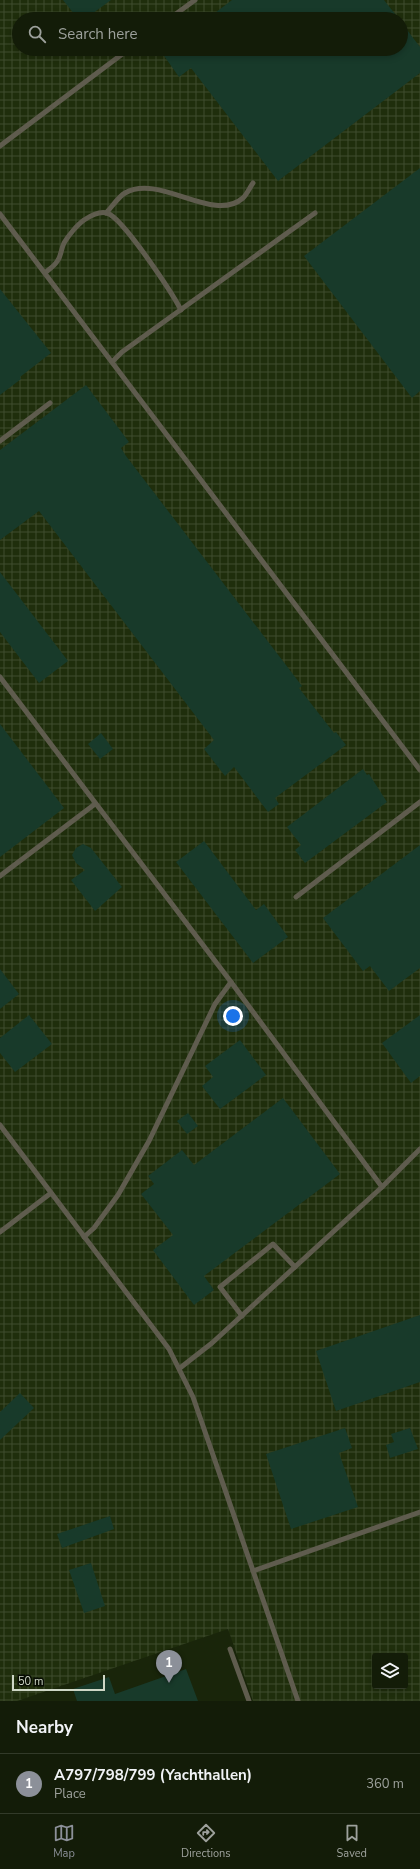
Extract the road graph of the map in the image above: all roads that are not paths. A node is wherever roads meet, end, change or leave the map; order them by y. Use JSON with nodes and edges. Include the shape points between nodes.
{"nodes":[{"id":1,"x":195,"y":0,"type":"edge"},
{"id":2,"x":179,"y":12,"type":"edge"},
{"id":3,"x":120,"y":56,"type":"edge"},
{"id":4,"x":0,"y":146,"type":"edge"},
{"id":5,"x":253,"y":183,"type":"dead end"},
{"id":6,"x":106,"y":213,"type":"junction"},
{"id":7,"x":315,"y":213,"type":"dead end"},
{"id":8,"x":0,"y":214,"type":"edge"},
{"id":9,"x":45,"y":273,"type":"junction"},
{"id":10,"x":181,"y":310,"type":"junction"},
{"id":11,"x":112,"y":362,"type":"junction"},
{"id":12,"x":50,"y":403,"type":"dead end"},
{"id":13,"x":0,"y":441,"type":"edge"},
{"id":14,"x":0,"y":677,"type":"edge"},
{"id":15,"x":420,"y":770,"type":"edge"},
{"id":16,"x":420,"y":802,"type":"edge"},
{"id":17,"x":95,"y":804,"type":"junction"},
{"id":18,"x":0,"y":876,"type":"edge"},
{"id":19,"x":296,"y":897,"type":"dead end"},
{"id":20,"x":231,"y":982,"type":"junction"},
{"id":21,"x":0,"y":1125,"type":"edge"},
{"id":22,"x":420,"y":1150,"type":"edge"},
{"id":23,"x":382,"y":1187,"type":"junction"},
{"id":24,"x":51,"y":1193,"type":"junction"},
{"id":25,"x":0,"y":1232,"type":"edge"},
{"id":26,"x":84,"y":1236,"type":"junction"},
{"id":27,"x":294,"y":1268,"type":"junction"},
{"id":28,"x":242,"y":1316,"type":"junction"},
{"id":29,"x":180,"y":1368,"type":"junction"},
{"id":30,"x":420,"y":1512,"type":"edge"},
{"id":31,"x":253,"y":1572,"type":"junction"},
{"id":32,"x":230,"y":1649,"type":"dead end"},
{"id":33,"x":249,"y":1701,"type":"edge"},
{"id":34,"x":298,"y":1701,"type":"edge"}],
"edges":[{"from":1,"to":2,"type":"lane"},
{"from":3,"to":4,"type":"lane"},
{"from":5,"to":6,"type":"lane","via":[[244,198],[231,205],[210,204],[158,189],[141,188],[125,193]]},
{"from":6,"to":9,"type":"lane","via":[[98,213],[84,220],[64,242],[59,259]]},
{"from":6,"to":10,"type":"lane","via":[[115,218],[130,236],[170,290]]},
{"from":7,"to":10,"type":"lane"},
{"from":8,"to":9,"type":"lane"},
{"from":9,"to":11,"type":"lane"},
{"from":10,"to":11,"type":"lane"},
{"from":11,"to":15,"type":"lane"},
{"from":12,"to":13,"type":"lane"},
{"from":14,"to":17,"type":"lane"},
{"from":16,"to":19,"type":"lane"},
{"from":17,"to":18,"type":"lane"},
{"from":17,"to":20,"type":"lane"},
{"from":20,"to":23,"type":"lane"},
{"from":20,"to":26,"type":"lane","via":[[215,1004],[152,1135],[118,1195],[94,1228]]},
{"from":21,"to":24,"type":"lane"},
{"from":22,"to":23,"type":"lane"},
{"from":23,"to":27,"type":"lane"},
{"from":24,"to":25,"type":"lane"},
{"from":24,"to":26,"type":"lane"},
{"from":26,"to":29,"type":"lane","via":[[169,1349]]},
{"from":27,"to":28,"type":"lane"},
{"from":27,"to":28,"type":"lane","via":[[273,1244],[220,1287]]},
{"from":28,"to":29,"type":"lane","via":[[212,1344]]},
{"from":29,"to":31,"type":"lane","via":[[193,1397]]},
{"from":30,"to":31,"type":"lane"},
{"from":31,"to":34,"type":"lane"},
{"from":32,"to":33,"type":"lane"}]}
